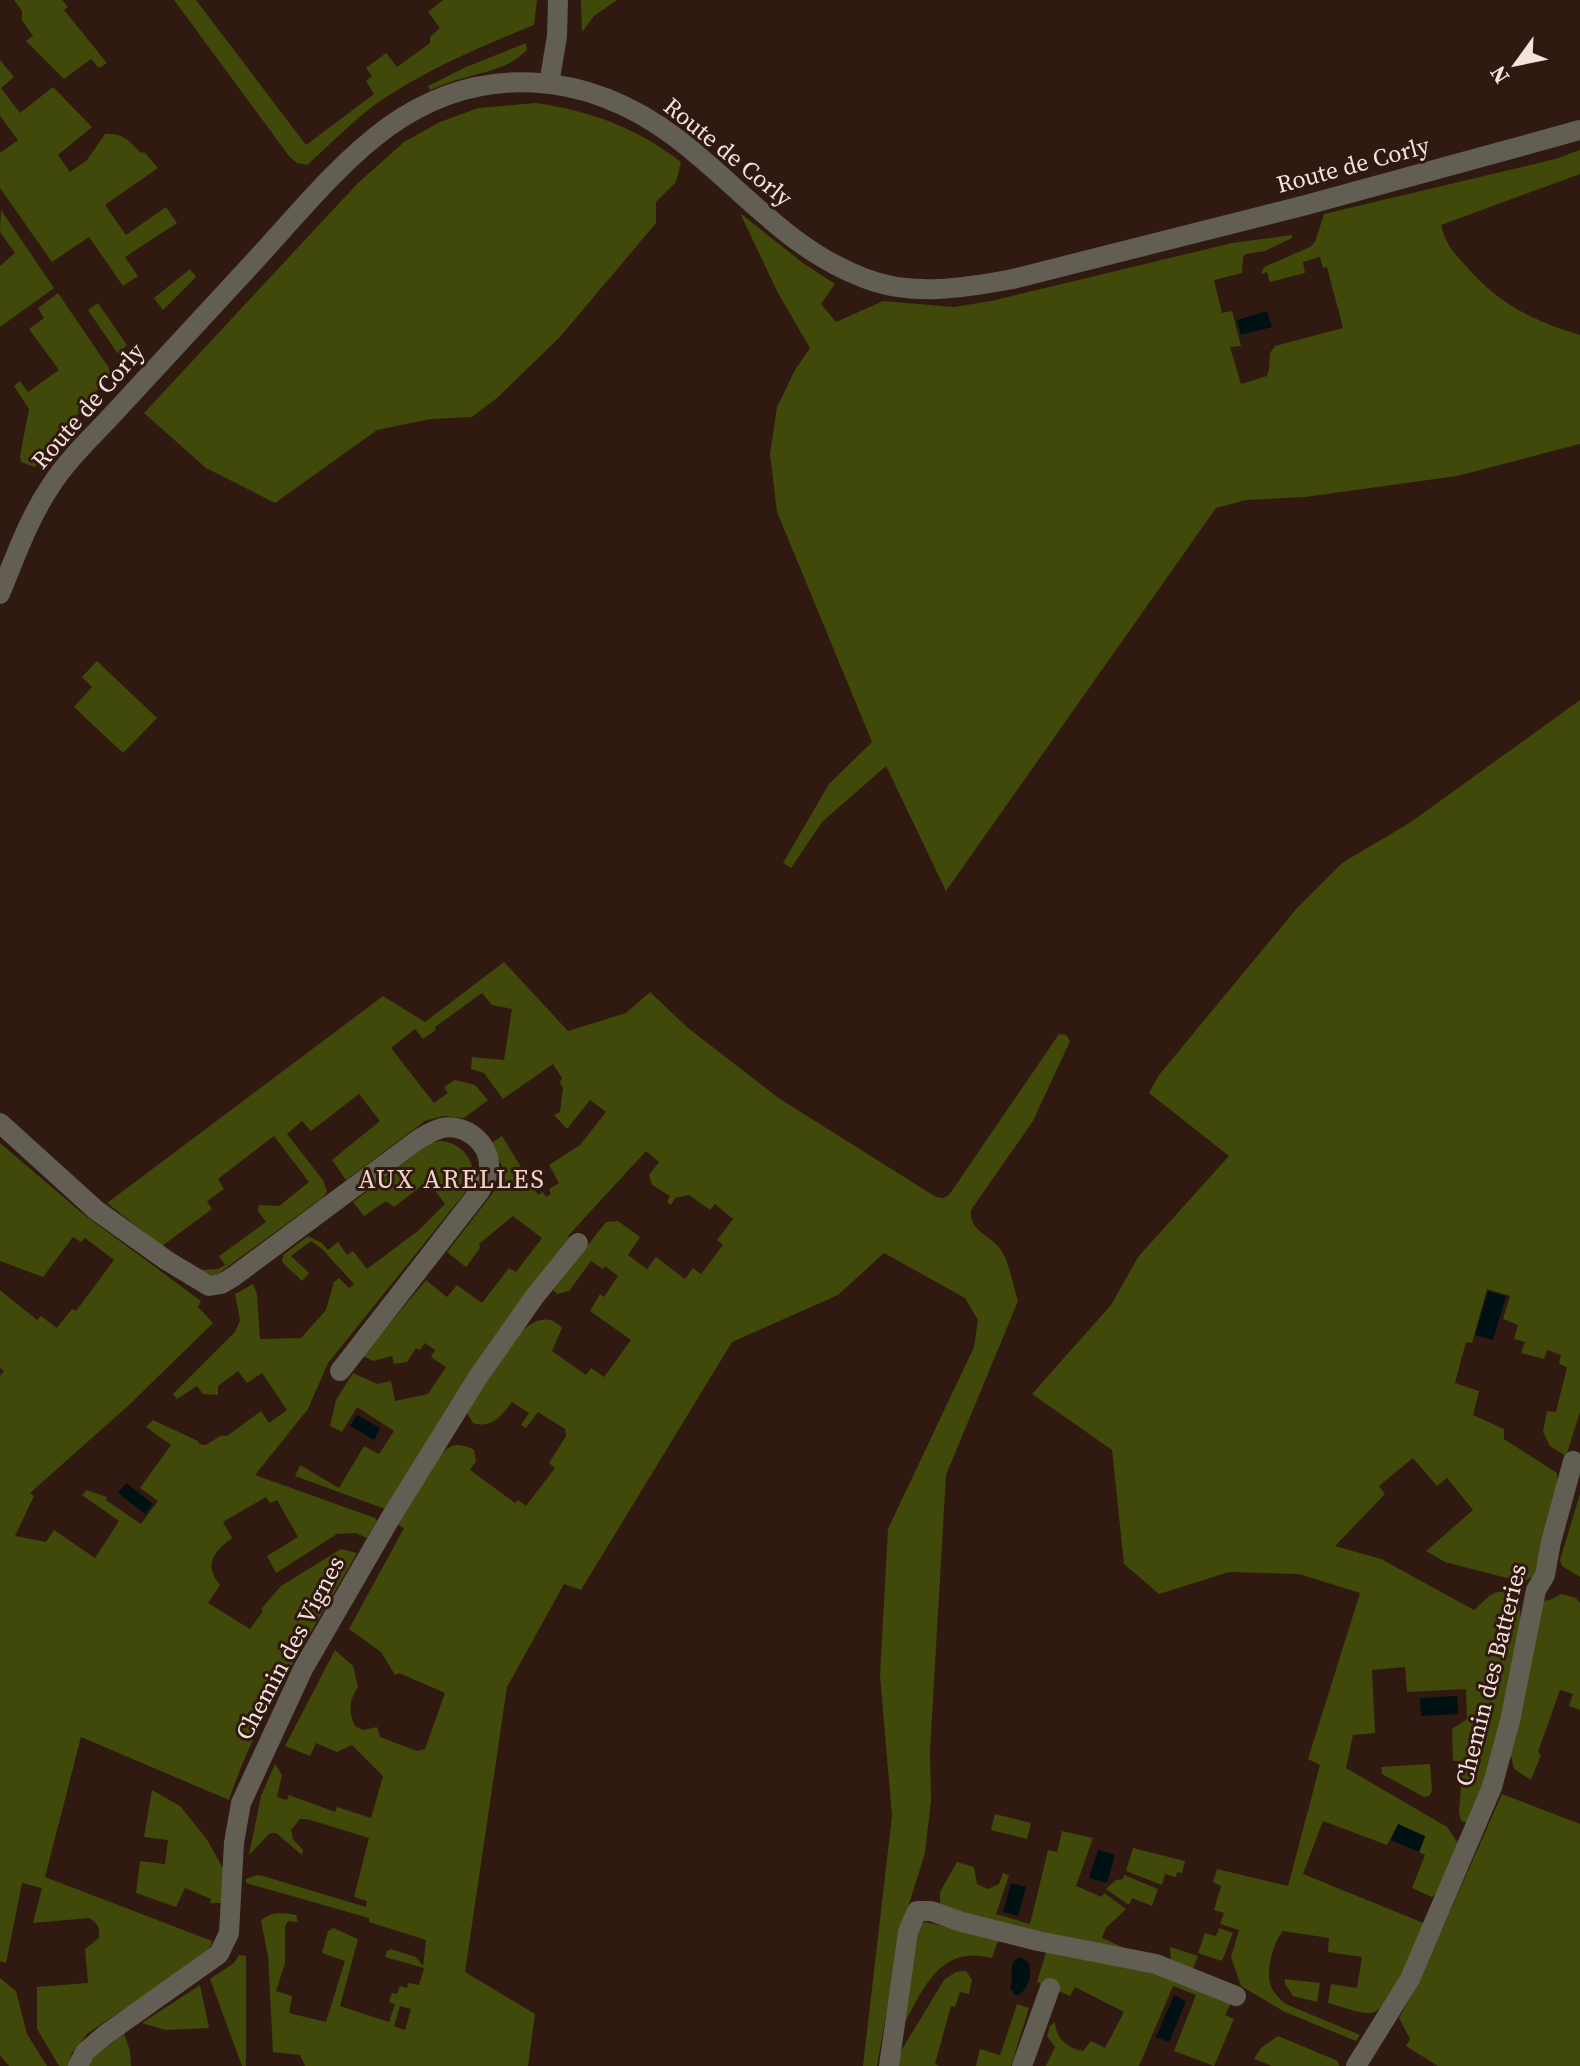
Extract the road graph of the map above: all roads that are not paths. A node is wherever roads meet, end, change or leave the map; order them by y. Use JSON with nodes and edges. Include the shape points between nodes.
{"nodes":[{"id":1,"x":558,"y":0,"type":"edge"},
{"id":2,"x":549,"y":84,"type":"junction"},
{"id":3,"x":1580,"y":130,"type":"edge"},
{"id":4,"x":0,"y":594,"type":"edge"},
{"id":5,"x":0,"y":1123,"type":"edge"},
{"id":6,"x":578,"y":1243,"type":"dead end"},
{"id":7,"x":340,"y":1371,"type":"dead end"},
{"id":8,"x":1573,"y":1461,"type":"dead end"},
{"id":9,"x":1050,"y":1988,"type":"dead end"},
{"id":10,"x":1236,"y":1996,"type":"dead end"},
{"id":11,"x":78,"y":2066,"type":"edge"},
{"id":12,"x":889,"y":2066,"type":"edge"},
{"id":13,"x":1022,"y":2066,"type":"edge"},
{"id":14,"x":1356,"y":2066,"type":"edge"}],
"edges":[{"from":1,"to":2,"type":"street"},
{"from":2,"to":3,"type":"street","name":"Route de Corly","via":[[611,99],[643,116],[678,139],[796,242],[866,280],[900,288],[972,287],[1013,279]]},
{"from":2,"to":4,"type":"street","name":"Route de Corly","via":[[502,82],[441,98],[389,127],[351,159],[51,485]]},
{"from":5,"to":7,"type":"street","via":[[96,1210],[209,1286],[233,1277],[419,1139],[440,1128],[466,1130],[479,1141],[489,1166],[480,1191]]},
{"from":6,"to":11,"type":"street","name":"Chemin des Vignes","via":[[470,1390],[303,1669],[241,1803],[229,1933],[219,1954],[105,2035]]},
{"from":8,"to":14,"type":"street","name":"Chemin des Batteries","via":[[1545,1575],[1536,1590],[1492,1787],[1410,1979]]},
{"from":9,"to":13,"type":"street"},
{"from":10,"to":12,"type":"street","via":[[1156,1964],[917,1911],[908,1932]]}]}
